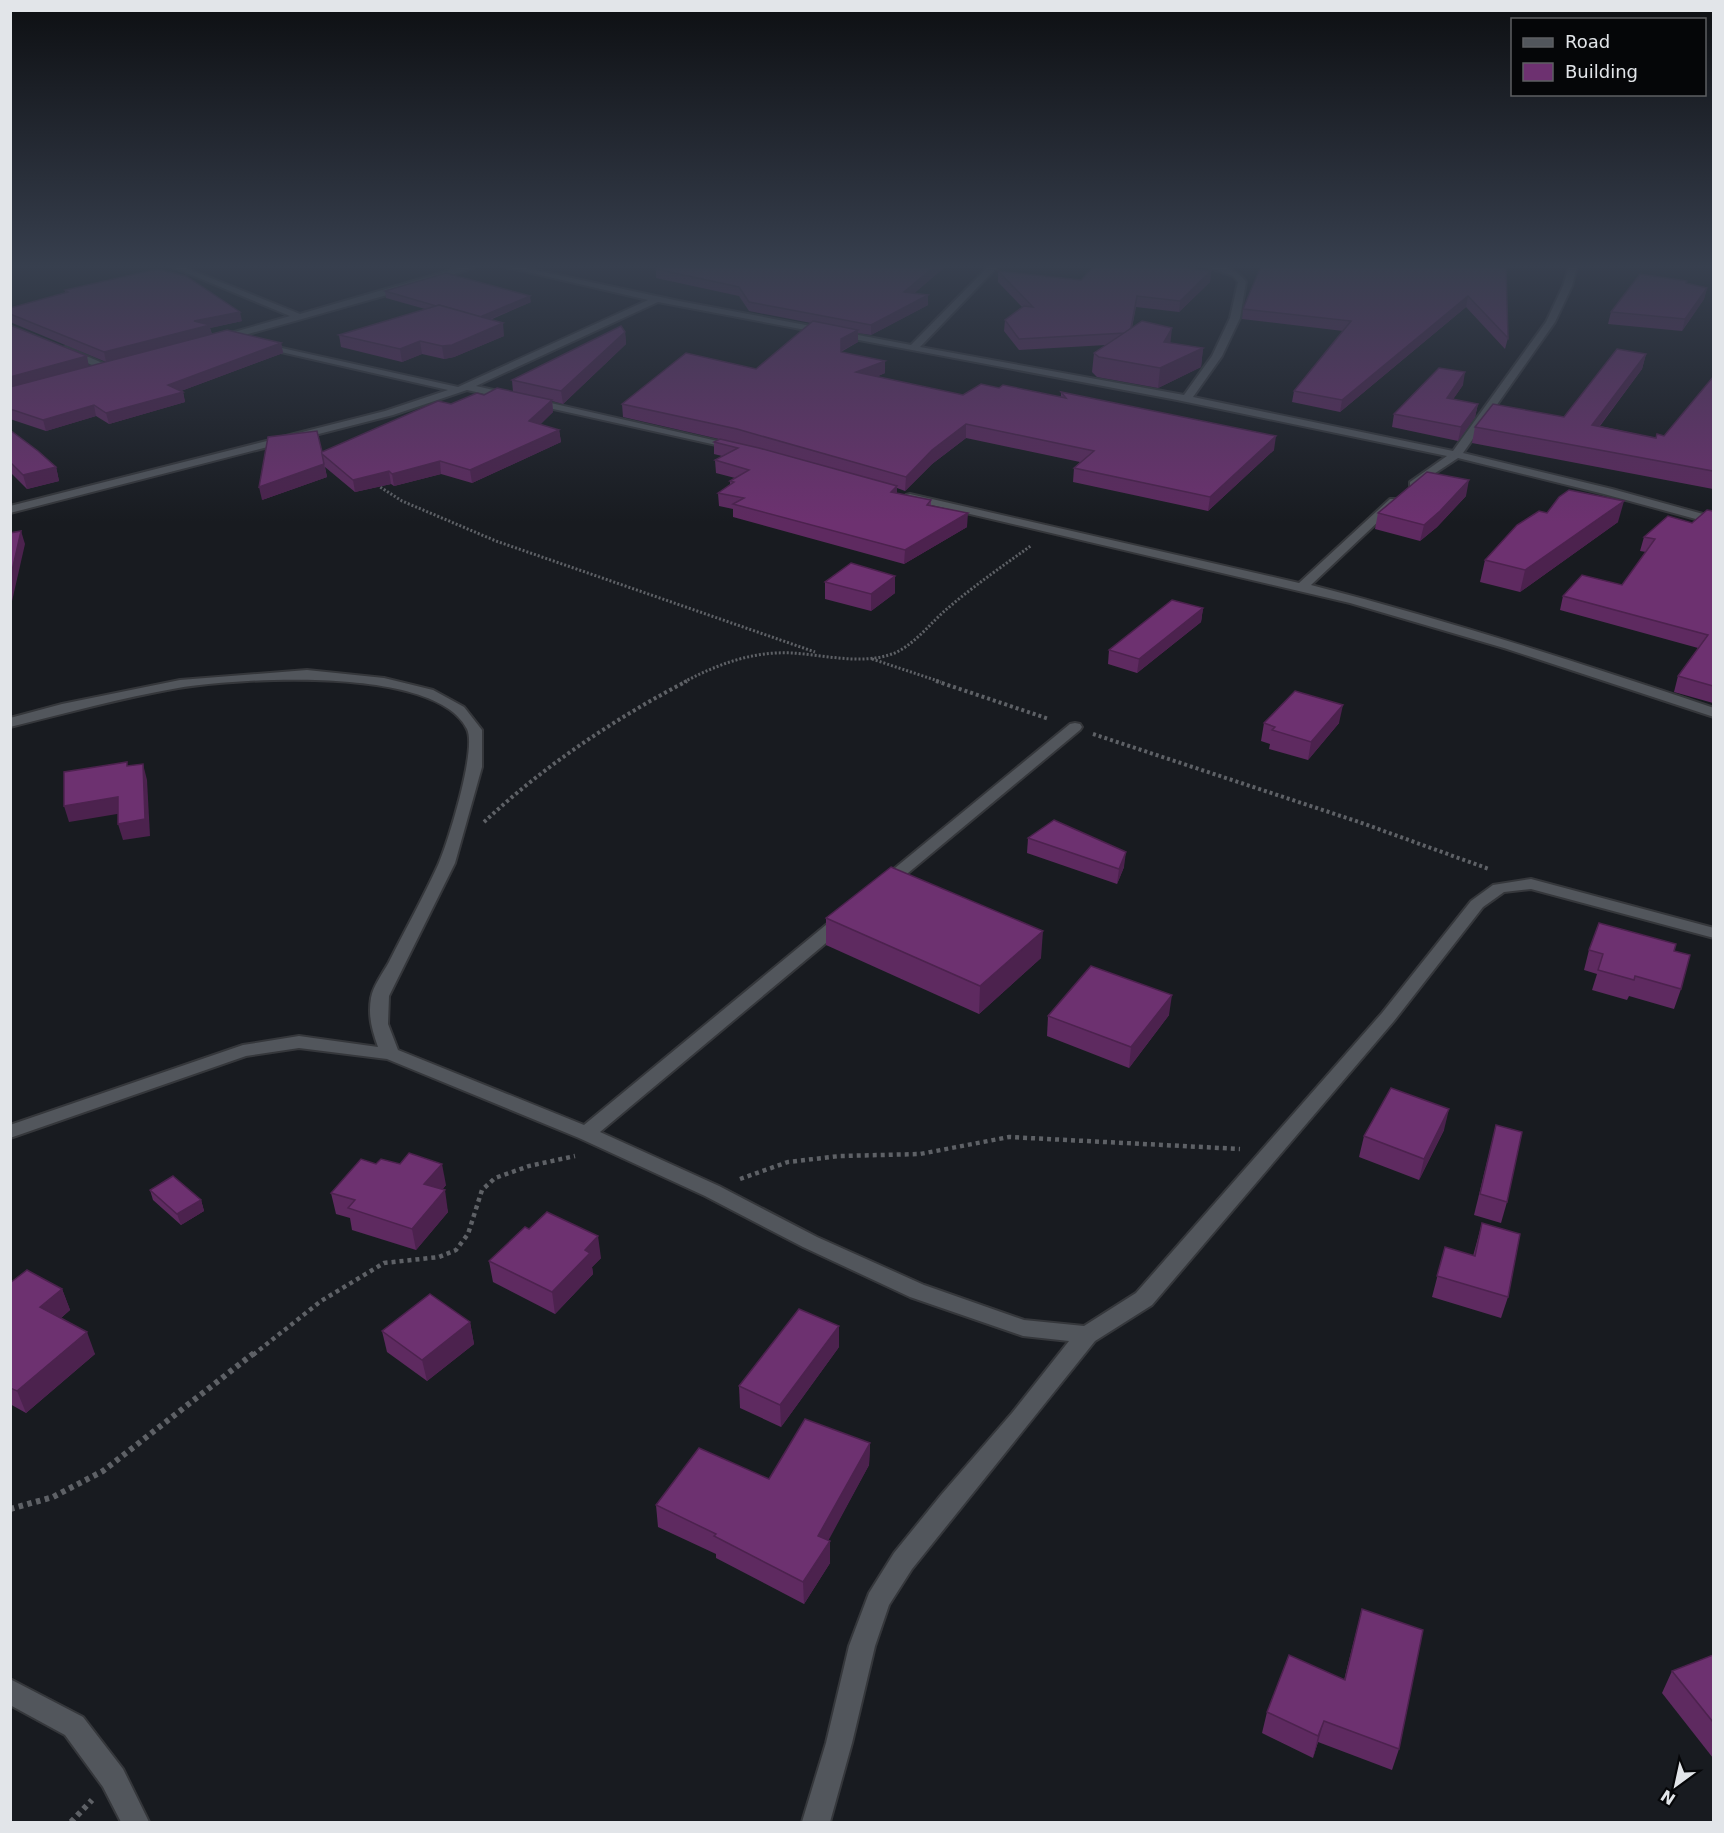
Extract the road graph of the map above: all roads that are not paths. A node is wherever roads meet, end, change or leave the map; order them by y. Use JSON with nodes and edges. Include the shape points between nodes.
{"nodes":[{"id":1,"x":69,"y":352,"type":"edge"},
{"id":2,"x":297,"y":352,"type":"edge"},
{"id":3,"x":544,"y":352,"type":"edge"},
{"id":4,"x":932,"y":352,"type":"edge"},
{"id":5,"x":1219,"y":352,"type":"edge"},
{"id":6,"x":1533,"y":352,"type":"edge"},
{"id":7,"x":116,"y":364,"type":"edge"},
{"id":8,"x":104,"y":367,"type":"junction"},
{"id":9,"x":83,"y":373,"type":"edge"},
{"id":10,"x":463,"y":389,"type":"junction"},
{"id":11,"x":1186,"y":399,"type":"junction"},
{"id":12,"x":752,"y":452,"type":"edge"},
{"id":13,"x":1456,"y":454,"type":"junction"},
{"id":14,"x":895,"y":494,"type":"edge"},
{"id":15,"x":10,"y":510,"type":"edge"},
{"id":16,"x":1713,"y":520,"type":"edge"},
{"id":17,"x":1302,"y":587,"type":"junction"},
{"id":18,"x":1713,"y":713,"type":"edge"},
{"id":19,"x":10,"y":723,"type":"edge"},
{"id":20,"x":1075,"y":728,"type":"road end"},
{"id":21,"x":1713,"y":933,"type":"edge"},
{"id":22,"x":390,"y":1054,"type":"junction"},
{"id":23,"x":10,"y":1132,"type":"edge"},
{"id":24,"x":586,"y":1133,"type":"junction"},
{"id":25,"x":1087,"y":1335,"type":"junction"},
{"id":26,"x":10,"y":1691,"type":"edge"},
{"id":27,"x":135,"y":1822,"type":"edge"},
{"id":28,"x":816,"y":1822,"type":"edge"}],
"edges":[{"from":1,"to":8,"type":"street"},
{"from":2,"to":10,"type":"street"},
{"from":3,"to":10,"type":"street"},
{"from":4,"to":11,"type":"street"},
{"from":5,"to":11,"type":"street"},
{"from":6,"to":13,"type":"street"},
{"from":7,"to":8,"type":"street"},
{"from":8,"to":9,"type":"street"},
{"from":10,"to":12,"type":"street"},
{"from":10,"to":15,"type":"street","via":[[389,413]]},
{"from":11,"to":13,"type":"street"},
{"from":13,"to":16,"type":"street"},
{"from":13,"to":17,"type":"street","via":[[1404,493]]},
{"from":14,"to":17,"type":"street"},
{"from":17,"to":18,"type":"street","via":[[1442,625]]},
{"from":19,"to":22,"type":"street","via":[[180,684],[307,674],[384,682],[428,693],[459,710],[475,730],[475,767],[447,863],[380,996],[380,1024]]},
{"from":20,"to":24,"type":"street"},
{"from":21,"to":25,"type":"street","via":[[1531,884],[1499,888],[1478,904],[1388,1017],[1144,1299]]},
{"from":22,"to":23,"type":"street","via":[[299,1042],[243,1051]]},
{"from":22,"to":24,"type":"street"},
{"from":24,"to":25,"type":"street","via":[[917,1291],[1023,1328]]},
{"from":25,"to":28,"type":"street","via":[[949,1502],[878,1601],[862,1646]]},
{"from":26,"to":27,"type":"street","via":[[75,1726],[113,1778]]}]}
